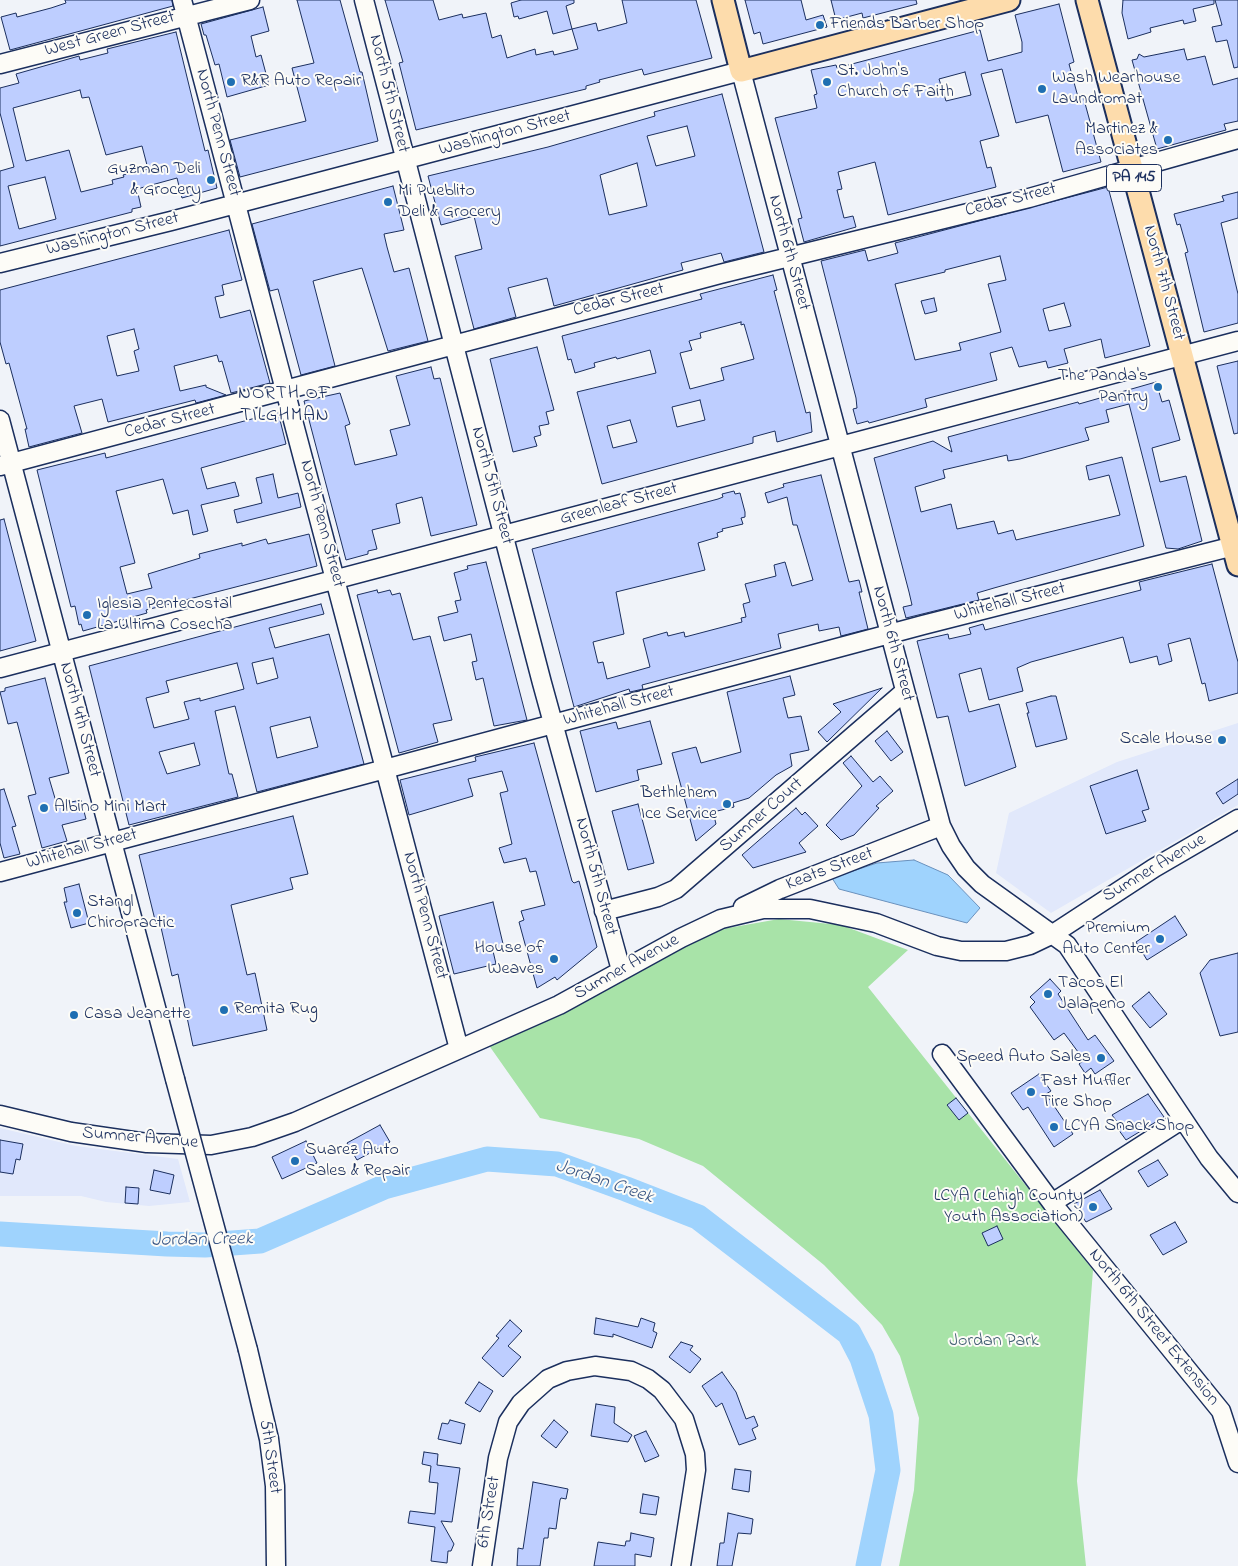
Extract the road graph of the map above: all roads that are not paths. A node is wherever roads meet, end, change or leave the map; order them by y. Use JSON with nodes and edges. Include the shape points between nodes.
{"nodes":[{"id":1,"x":250,"y":0,"type":"edge"},
{"id":2,"x":364,"y":0,"type":"edge"},
{"id":3,"x":723,"y":0,"type":"edge"},
{"id":4,"x":1009,"y":0,"type":"edge"},
{"id":5,"x":1087,"y":0,"type":"edge"},
{"id":6,"x":184,"y":8,"type":"edge"},
{"id":7,"x":0,"y":64,"type":"edge"},
{"id":8,"x":741,"y":71,"type":"junction"},
{"id":9,"x":1238,"y":139,"type":"edge"},
{"id":10,"x":405,"y":160,"type":"junction"},
{"id":11,"x":1132,"y":169,"type":"junction"},
{"id":12,"x":236,"y":204,"type":"junction"},
{"id":13,"x":789,"y":258,"type":"junction"},
{"id":14,"x":0,"y":264,"type":"edge"},
{"id":15,"x":1238,"y":341,"type":"edge"},
{"id":16,"x":454,"y":345,"type":"junction"},
{"id":17,"x":1183,"y":355,"type":"junction"},
{"id":18,"x":285,"y":391,"type":"junction"},
{"id":19,"x":0,"y":420,"type":"edge"},
{"id":20,"x":839,"y":446,"type":"junction"},
{"id":21,"x":6,"y":465,"type":"edge"},
{"id":22,"x":504,"y":536,"type":"junction"},
{"id":23,"x":1236,"y":552,"type":"edge"},
{"id":24,"x":336,"y":581,"type":"junction"},
{"id":25,"x":889,"y":635,"type":"junction"},
{"id":26,"x":61,"y":652,"type":"junction"},
{"id":27,"x":0,"y":668,"type":"edge"},
{"id":28,"x":904,"y":692,"type":"junction"},
{"id":29,"x":553,"y":725,"type":"junction"},
{"id":30,"x":385,"y":770,"type":"junction"},
{"id":31,"x":1238,"y":819,"type":"edge"},
{"id":32,"x":941,"y":826,"type":"junction"},
{"id":33,"x":111,"y":843,"type":"junction"},
{"id":34,"x":0,"y":872,"type":"edge"},
{"id":35,"x":604,"y":911,"type":"junction"},
{"id":36,"x":721,"y":919,"type":"junction"},
{"id":37,"x":1053,"y":934,"type":"junction"},
{"id":38,"x":621,"y":970,"type":"junction"},
{"id":39,"x":459,"y":1049,"type":"junction"},
{"id":40,"x":942,"y":1054,"type":"dead end"},
{"id":41,"x":175,"y":1079,"type":"joint"},
{"id":42,"x":0,"y":1116,"type":"edge"},
{"id":43,"x":1183,"y":1119,"type":"junction"},
{"id":44,"x":1238,"y":1193,"type":"edge"},
{"id":45,"x":1052,"y":1203,"type":"junction"},
{"id":46,"x":1235,"y":1438,"type":"edge"},
{"id":47,"x":1238,"y":1463,"type":"edge"},
{"id":48,"x":276,"y":1566,"type":"edge"},
{"id":49,"x":482,"y":1566,"type":"edge"},
{"id":50,"x":681,"y":1566,"type":"edge"}],
"edges":[{"from":1,"to":6,"type":"street","name":"West Green Street"},
{"from":2,"to":10,"type":"street","name":"North 5th Street"},
{"from":3,"to":8,"type":"main road","name":"North 6th Street"},
{"from":4,"to":8,"type":"main road","name":"Washington Street"},
{"from":5,"to":11,"type":"main road","name":"North 7th Street","number":"PA 145"},
{"from":6,"to":7,"type":"street","name":"West Green Street"},
{"from":6,"to":12,"type":"street","name":"North Penn Street"},
{"from":8,"to":10,"type":"street","name":"Washington Street"},
{"from":8,"to":13,"type":"street","name":"North 6th Street"},
{"from":9,"to":11,"type":"street","name":"Cedar Street"},
{"from":10,"to":12,"type":"street","name":"Washington Street"},
{"from":10,"to":16,"type":"street","name":"North 5th Street"},
{"from":11,"to":13,"type":"street","name":"Cedar Street"},
{"from":11,"to":17,"type":"main road","name":"North 7th Street","number":"PA 145"},
{"from":12,"to":14,"type":"street","name":"Washington Street"},
{"from":12,"to":18,"type":"street","name":"North Penn Street"},
{"from":13,"to":16,"type":"street","name":"Cedar Street"},
{"from":13,"to":20,"type":"street","name":"North 6th Street"},
{"from":15,"to":17,"type":"street","name":"Greenleaf Street"},
{"from":16,"to":18,"type":"street","name":"Cedar Street"},
{"from":16,"to":22,"type":"street","name":"North 5th Street"},
{"from":17,"to":20,"type":"street","name":"Greenleaf Street"},
{"from":17,"to":23,"type":"main road","name":"North 7th Street","number":"PA 145"},
{"from":18,"to":21,"type":"street","name":"Cedar Street"},
{"from":18,"to":24,"type":"street","name":"North Penn Street"},
{"from":19,"to":21,"type":"street","name":"North 4th Street"},
{"from":20,"to":22,"type":"street","name":"Greenleaf Street"},
{"from":20,"to":25,"type":"street","name":"North 6th Street"},
{"from":21,"to":26,"type":"street","name":"North 4th Street"},
{"from":22,"to":24,"type":"street","name":"Greenleaf Street"},
{"from":22,"to":29,"type":"street","name":"North 5th Street"},
{"from":23,"to":25,"type":"street","name":"Whitehall Street"},
{"from":24,"to":26,"type":"street","name":"Greenleaf Street"},
{"from":24,"to":30,"type":"street","name":"North Penn Street"},
{"from":25,"to":28,"type":"street","name":"North 6th Street"},
{"from":25,"to":29,"type":"street","name":"Whitehall Street"},
{"from":26,"to":27,"type":"street","name":"Greenleaf Street"},
{"from":26,"to":33,"type":"street","name":"North 4th Street"},
{"from":28,"to":32,"type":"street","name":"North 6th Street"},
{"from":28,"to":35,"type":"street","name":"Sumner Court","via":[[676,889]]},
{"from":29,"to":30,"type":"street","name":"Whitehall Street"},
{"from":29,"to":35,"type":"street","name":"North 5th Street"},
{"from":30,"to":33,"type":"street","name":"Whitehall Street"},
{"from":30,"to":39,"type":"street","name":"North Penn Street"},
{"from":31,"to":37,"type":"street","name":"Sumner Avenue","via":[[1154,868]]},
{"from":32,"to":36,"type":"street","name":"Keats Street","via":[[780,889]]},
{"from":32,"to":37,"type":"street","name":"North 6th Street","via":[[966,868],[982,884]]},
{"from":33,"to":34,"type":"street","name":"Whitehall Street"},
{"from":33,"to":41,"type":"street","name":"North 4th Street"},
{"from":35,"to":38,"type":"street","name":"North 5th Street"},
{"from":36,"to":37,"type":"street","name":"Sumner Avenue","via":[[763,909],[810,909],[876,923],[937,946],[986,953],[1030,945]]},
{"from":36,"to":38,"type":"street","name":"Sumner Avenue"},
{"from":37,"to":43,"type":"street","name":"North 6th Street","via":[[1072,952]]},
{"from":38,"to":39,"type":"street","name":"Sumner Avenue","via":[[559,1005]]},
{"from":39,"to":42,"type":"street","name":"Sumner Avenue","via":[[279,1128],[210,1145],[112,1139]]},
{"from":40,"to":45,"type":"street","name":"North 6th Street Extension"},
{"from":41,"to":48,"type":"street","name":"5th Street","bridge":true,"via":[[269,1439],[275,1486]]},
{"from":43,"to":44,"type":"street","name":"North 6th Street"},
{"from":43,"to":45,"type":"street"},
{"from":45,"to":46,"type":"street","name":"North 6th Street Extension","via":[[1221,1411]]},
{"from":46,"to":47,"type":"street","name":"North 6th Street Extension"},
{"from":49,"to":50,"type":"street","name":"6th Street","via":[[498,1458],[508,1422],[533,1390],[548,1379],[588,1367],[613,1367],[648,1379],[674,1404],[684,1419],[693,1445],[696,1470]]}]}
